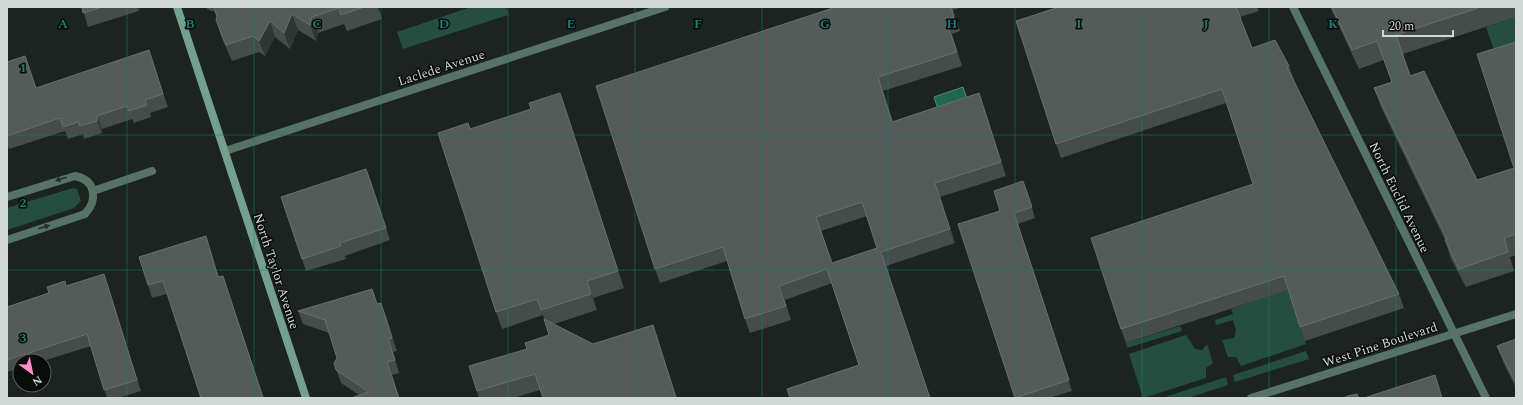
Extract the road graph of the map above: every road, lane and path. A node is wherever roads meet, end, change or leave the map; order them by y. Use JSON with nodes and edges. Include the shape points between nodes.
{"nodes":[{"id":1,"x":177,"y":7,"type":"edge"},
{"id":2,"x":665,"y":7,"type":"edge"},
{"id":3,"x":1294,"y":7,"type":"edge"},
{"id":4,"x":225,"y":151,"type":"junction"},
{"id":5,"x":152,"y":171,"type":"dead end"},
{"id":6,"x":93,"y":191,"type":"junction"},
{"id":7,"x":7,"y":197,"type":"edge"},
{"id":8,"x":7,"y":240,"type":"edge"},
{"id":9,"x":1516,"y":314,"type":"edge"},
{"id":10,"x":1454,"y":333,"type":"junction"},
{"id":11,"x":306,"y":398,"type":"edge"},
{"id":12,"x":1251,"y":398,"type":"edge"},
{"id":13,"x":1486,"y":398,"type":"edge"}],
"edges":[{"from":1,"to":4,"type":"street","name":"North Taylor Avenue"},
{"from":2,"to":4,"type":"street","name":"Laclede Avenue"},
{"from":3,"to":10,"type":"street","name":"North Euclid Avenue"},
{"from":4,"to":11,"type":"street","name":"North Taylor Avenue"},
{"from":5,"to":6,"type":"street"},
{"from":6,"to":7,"type":"street","one_way":true,"via":[[84,178],[75,176]]},
{"from":8,"to":6,"type":"street","one_way":true,"via":[[85,214],[94,199]]},
{"from":9,"to":10,"type":"street","name":"West Pine Boulevard"},
{"from":10,"to":12,"type":"street","name":"West Pine Boulevard"},
{"from":10,"to":13,"type":"street","name":"North Euclid Avenue"}]}
